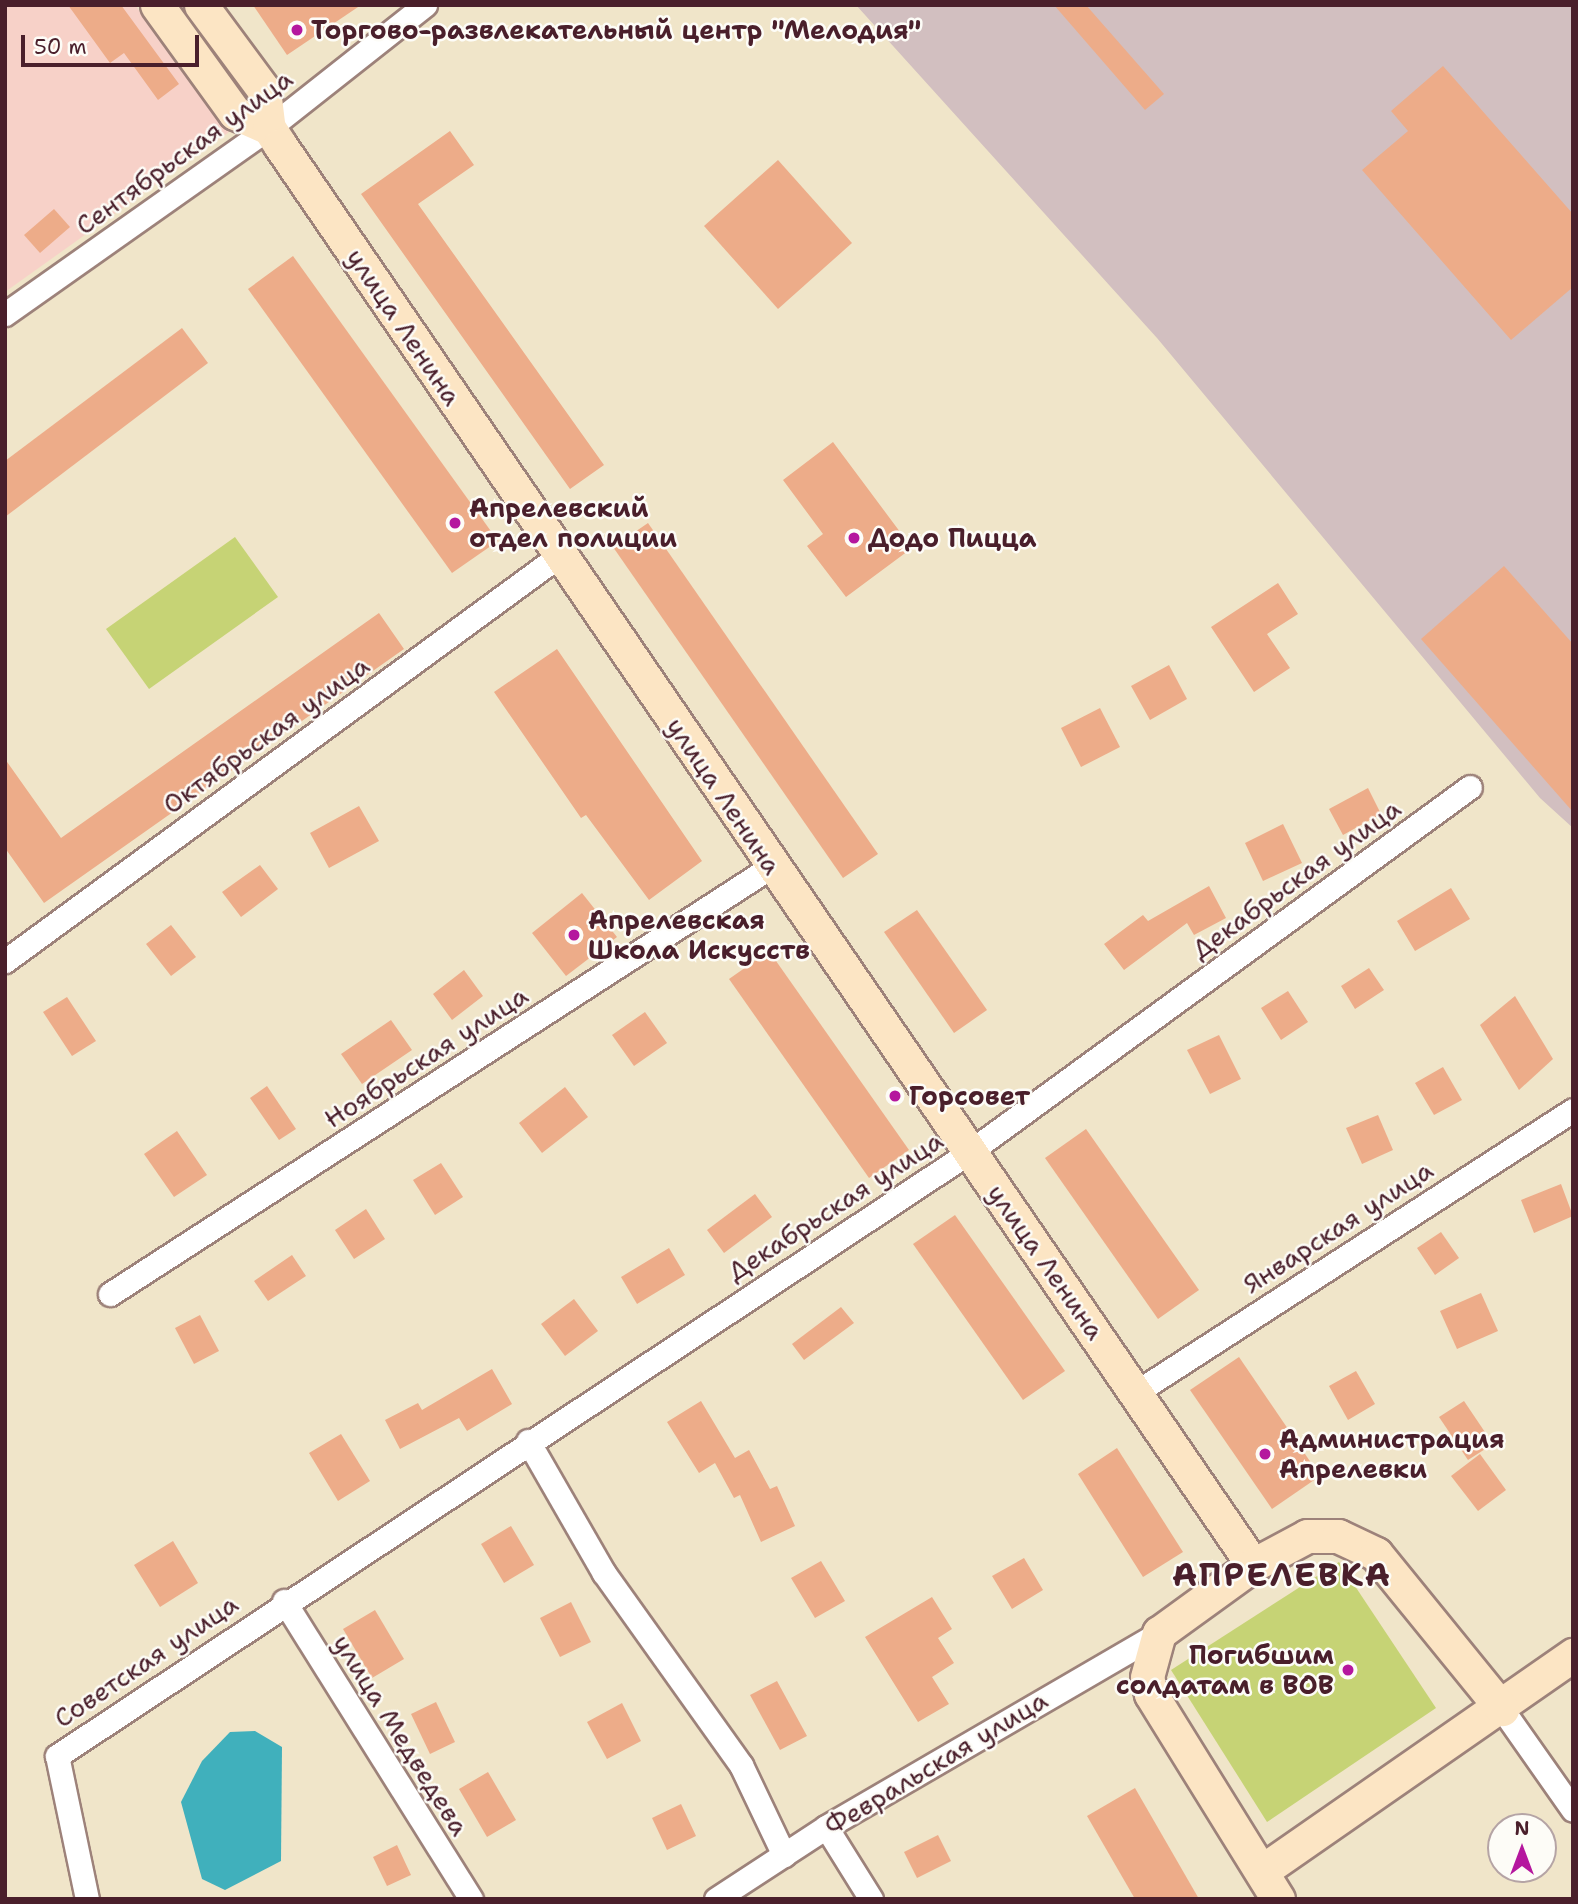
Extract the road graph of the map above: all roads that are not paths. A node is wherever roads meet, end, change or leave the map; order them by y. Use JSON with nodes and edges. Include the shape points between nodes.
{"nodes":[{"id":1,"x":157,"y":5,"type":"edge"},
{"id":2,"x":201,"y":5,"type":"edge"},
{"id":3,"x":425,"y":5,"type":"edge"},
{"id":4,"x":269,"y":128,"type":"junction"},
{"id":5,"x":5,"y":314,"type":"edge"},
{"id":6,"x":559,"y":555,"type":"junction"},
{"id":7,"x":1470,"y":787,"type":"dead end"},
{"id":8,"x":772,"y":866,"type":"junction"},
{"id":9,"x":5,"y":961,"type":"edge"},
{"id":10,"x":1573,"y":1110,"type":"edge"},
{"id":11,"x":968,"y":1153,"type":"junction"},
{"id":12,"x":110,"y":1294,"type":"dead end"},
{"id":13,"x":1135,"y":1393,"type":"junction"},
{"id":14,"x":528,"y":1441,"type":"junction"},
{"id":15,"x":1253,"y":1565,"type":"junction"},
{"id":16,"x":284,"y":1601,"type":"junction"},
{"id":17,"x":1159,"y":1633,"type":"junction"},
{"id":18,"x":1573,"y":1655,"type":"edge"},
{"id":19,"x":1502,"y":1709,"type":"junction"},
{"id":20,"x":1573,"y":1810,"type":"edge"},
{"id":21,"x":826,"y":1827,"type":"junction"},
{"id":22,"x":784,"y":1855,"type":"junction"},
{"id":23,"x":1270,"y":1885,"type":"edge"},
{"id":24,"x":87,"y":1899,"type":"edge"},
{"id":25,"x":471,"y":1899,"type":"edge"},
{"id":26,"x":716,"y":1899,"type":"edge"},
{"id":27,"x":871,"y":1899,"type":"edge"}],
"edges":[{"from":1,"to":4,"type":"street","via":[[235,113]]},
{"from":2,"to":4,"type":"street","name":"улица Ленина","via":[[264,90]]},
{"from":3,"to":4,"type":"street","name":"Сентябрьская улица"},
{"from":4,"to":5,"type":"street","name":"Сентябрьская улица"},
{"from":4,"to":6,"type":"street","name":"улица Ленина"},
{"from":6,"to":8,"type":"street","name":"улица Ленина"},
{"from":6,"to":9,"type":"street","name":"Октябрьская улица"},
{"from":7,"to":11,"type":"street","name":"Декабрьская улица"},
{"from":8,"to":11,"type":"street","name":"улица Ленина"},
{"from":8,"to":12,"type":"street","name":"Ноябрьская улица"},
{"from":10,"to":13,"type":"street","name":"Январская улица"},
{"from":11,"to":13,"type":"street","name":"улица Ленина"},
{"from":11,"to":14,"type":"street","name":"Декабрьская улица"},
{"from":13,"to":15,"type":"street","name":"улица Ленина"},
{"from":14,"to":16,"type":"street","name":"Декабрьская улица"},
{"from":14,"to":22,"type":"street","via":[[604,1573],[741,1765]]},
{"from":15,"to":17,"type":"street"},
{"from":15,"to":19,"type":"street","via":[[1307,1536],[1338,1536],[1376,1553]]},
{"from":16,"to":24,"type":"street","name":"Советская улица","via":[[57,1756]]},
{"from":16,"to":25,"type":"street","name":"улица Медведева"},
{"from":17,"to":21,"type":"street","name":"Февральская улица"},
{"from":17,"to":23,"type":"street","via":[[1147,1677],[1151,1694]]},
{"from":18,"to":19,"type":"street"},
{"from":19,"to":20,"type":"street"},
{"from":19,"to":23,"type":"street"},
{"from":21,"to":22,"type":"street","name":"Февральская улица"},
{"from":21,"to":27,"type":"street"},
{"from":22,"to":26,"type":"street","name":"Февральская улица"}]}
